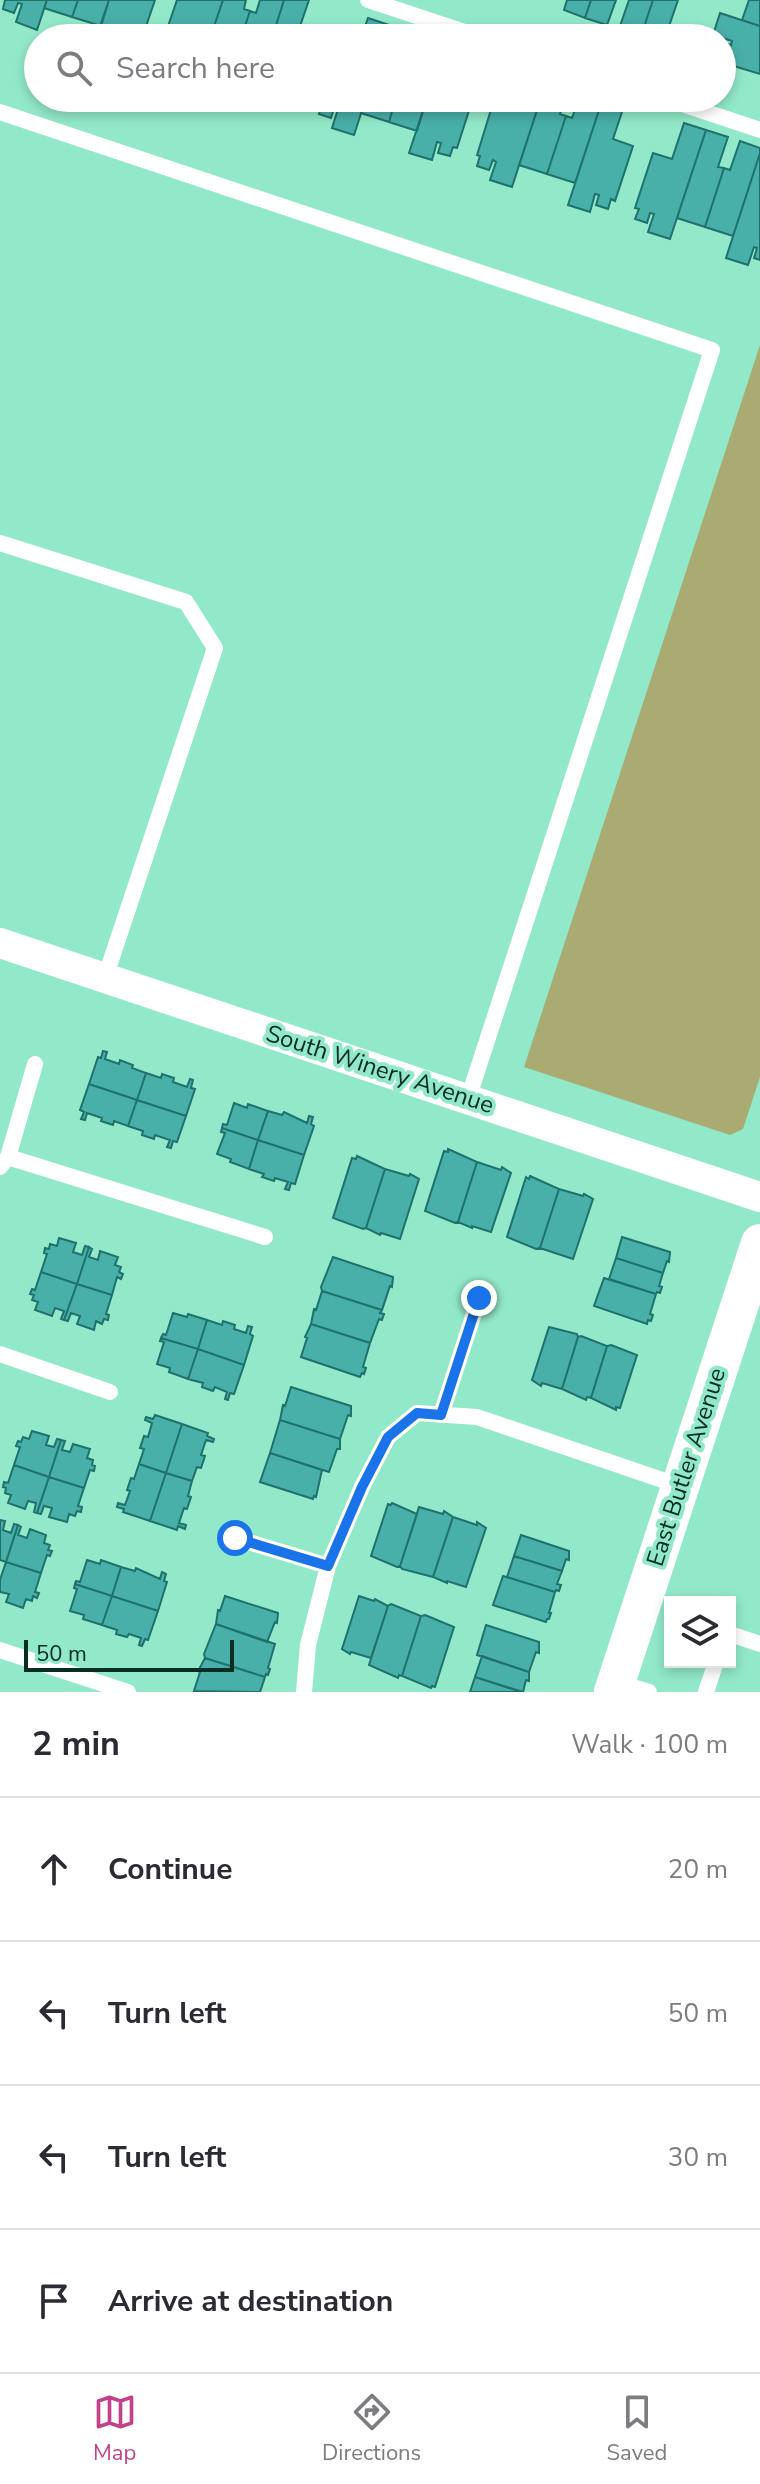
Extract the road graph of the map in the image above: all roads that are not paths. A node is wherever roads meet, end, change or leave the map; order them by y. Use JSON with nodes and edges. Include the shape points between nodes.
{"nodes":[{"id":1,"x":368,"y":0,"type":"edge"},
{"id":2,"x":441,"y":24,"type":"edge"},
{"id":3,"x":0,"y":112,"type":"edge"},
{"id":4,"x":706,"y":112,"type":"edge"},
{"id":5,"x":760,"y":130,"type":"edge"},
{"id":6,"x":0,"y":543,"type":"edge"},
{"id":7,"x":0,"y":943,"type":"edge"},
{"id":8,"x":105,"y":978,"type":"junction"},
{"id":9,"x":35,"y":1064,"type":"dead end"},
{"id":10,"x":468,"y":1099,"type":"junction"},
{"id":11,"x":4,"y":1162,"type":"edge"},
{"id":12,"x":760,"y":1197,"type":"edge"},
{"id":13,"x":265,"y":1237,"type":"dead end"},
{"id":14,"x":760,"y":1243,"type":"edge"},
{"id":15,"x":479,"y":1298,"type":"dead end"},
{"id":16,"x":0,"y":1354,"type":"edge"},
{"id":17,"x":110,"y":1392,"type":"dead end"},
{"id":18,"x":441,"y":1415,"type":"junction"},
{"id":19,"x":680,"y":1486,"type":"junction"},
{"id":20,"x":235,"y":1538,"type":"dead end"},
{"id":21,"x":328,"y":1566,"type":"junction"},
{"id":22,"x":736,"y":1636,"type":"edge"},
{"id":23,"x":760,"y":1644,"type":"edge"},
{"id":24,"x":0,"y":1650,"type":"edge"},
{"id":25,"x":714,"y":1668,"type":"edge"},
{"id":26,"x":626,"y":1689,"type":"edge"},
{"id":27,"x":128,"y":1692,"type":"edge"},
{"id":28,"x":304,"y":1692,"type":"edge"},
{"id":29,"x":706,"y":1692,"type":"edge"}],
"edges":[{"from":1,"to":2,"type":"lane"},
{"from":3,"to":10,"type":"lane","via":[[712,350]]},
{"from":4,"to":5,"type":"lane"},
{"from":6,"to":8,"type":"lane","via":[[186,602],[215,648]]},
{"from":7,"to":8,"type":"street","name":"South Winery Avenue"},
{"from":8,"to":10,"type":"street","name":"South Winery Avenue"},
{"from":9,"to":11,"type":"lane"},
{"from":10,"to":12,"type":"street","name":"South Winery Avenue"},
{"from":11,"to":13,"type":"lane"},
{"from":14,"to":19,"type":"street","name":"East Butler Avenue"},
{"from":15,"to":18,"type":"lane"},
{"from":16,"to":17,"type":"lane"},
{"from":18,"to":19,"type":"lane","via":[[477,1417]]},
{"from":18,"to":21,"type":"lane","via":[[417,1413],[388,1437]]},
{"from":19,"to":26,"type":"street","name":"East Butler Avenue"},
{"from":20,"to":21,"type":"lane"},
{"from":21,"to":28,"type":"lane","via":[[308,1645]]},
{"from":22,"to":23,"type":"lane"},
{"from":24,"to":27,"type":"lane"},
{"from":25,"to":29,"type":"lane"}]}
